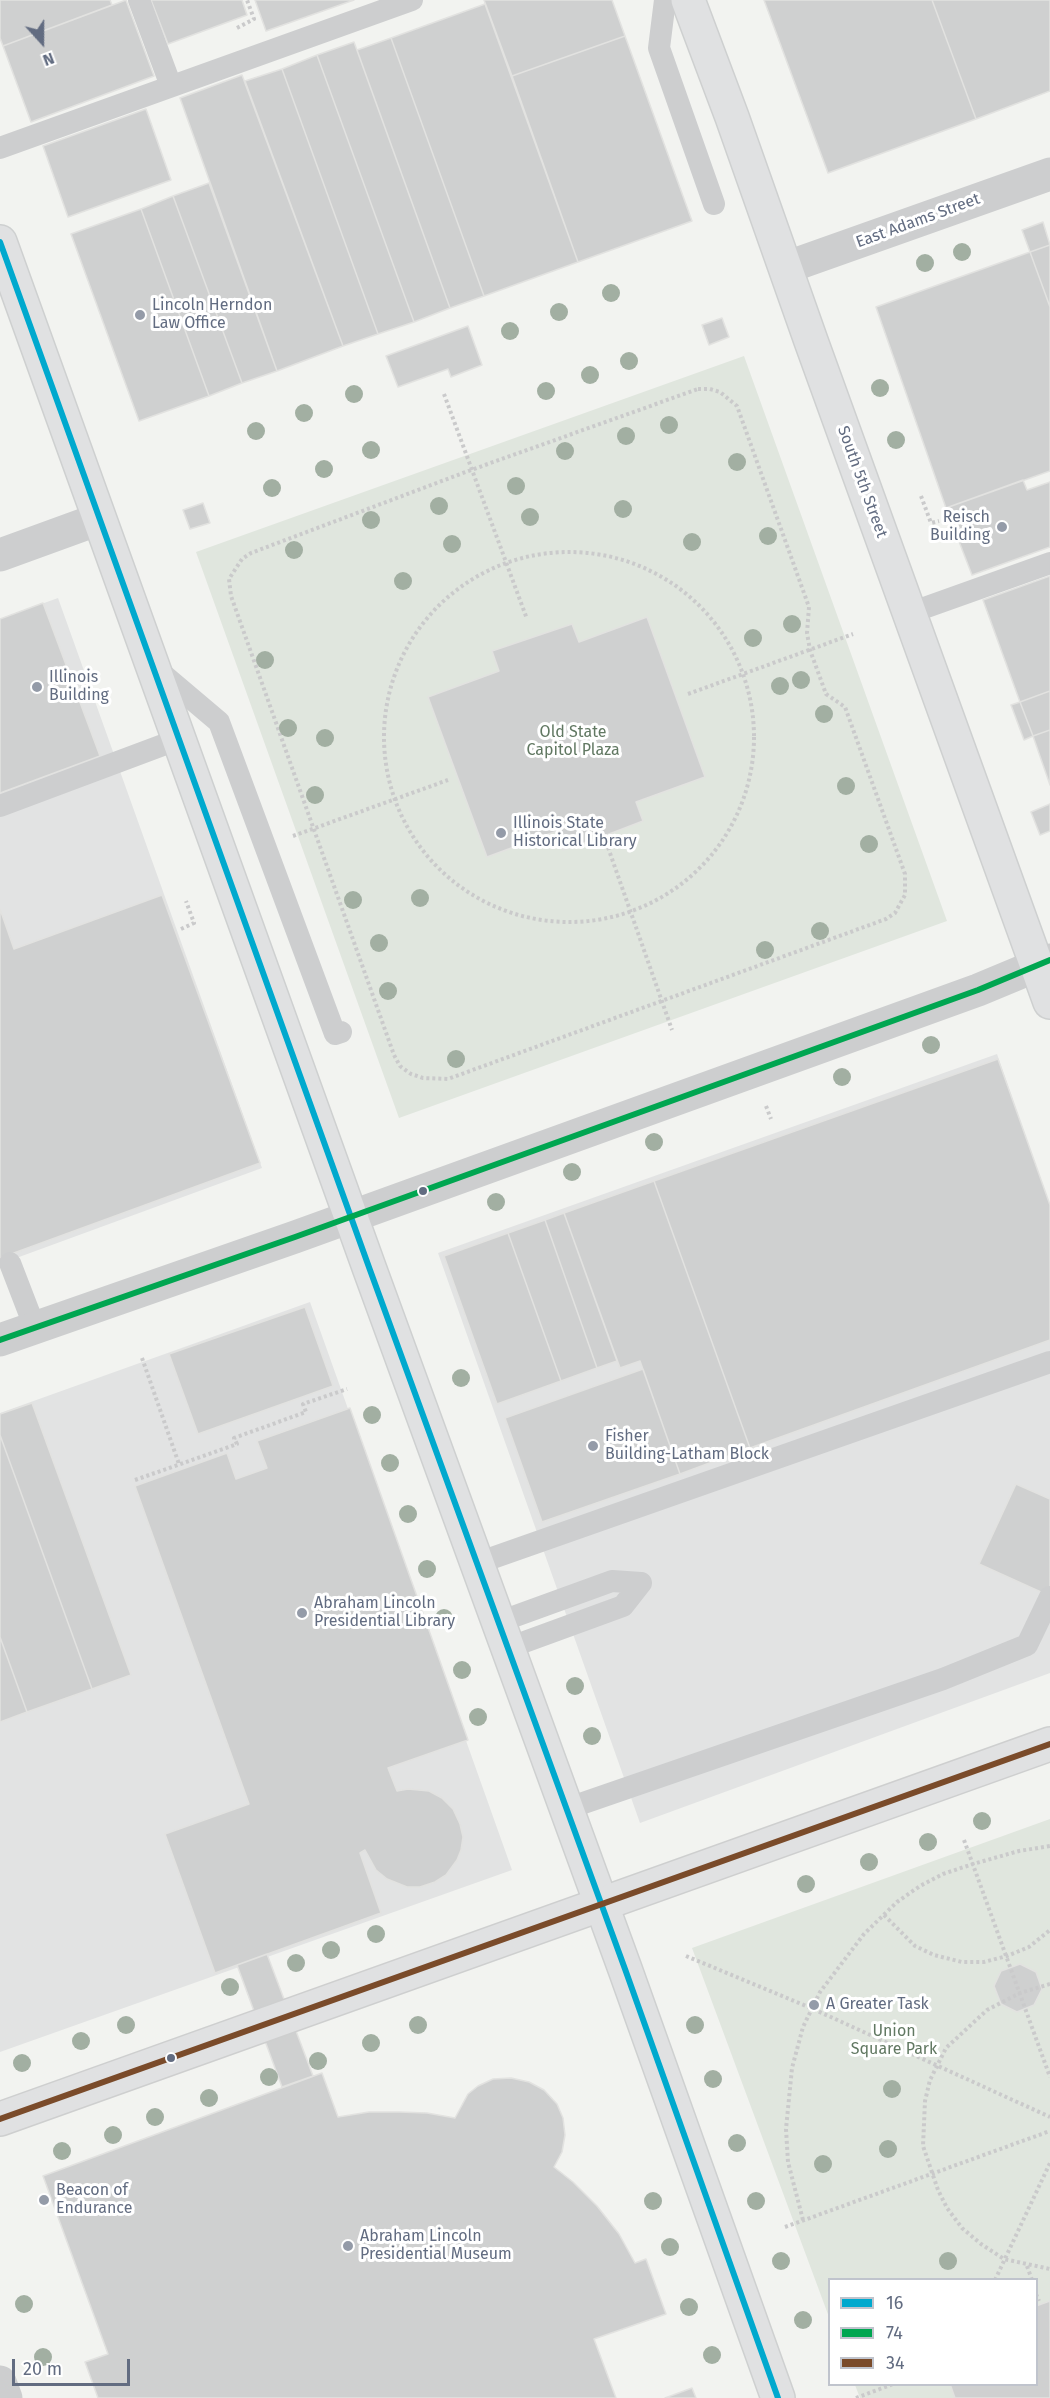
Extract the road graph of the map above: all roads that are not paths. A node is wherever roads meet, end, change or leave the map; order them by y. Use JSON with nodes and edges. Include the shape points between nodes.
{"nodes":[{"id":1,"x":139,"y":0,"type":"edge"},
{"id":2,"x":412,"y":0,"type":"edge"},
{"id":3,"x":665,"y":0,"type":"edge"},
{"id":4,"x":688,"y":0,"type":"edge"},
{"id":5,"x":171,"y":86,"type":"junction"},
{"id":6,"x":0,"y":148,"type":"edge"},
{"id":7,"x":1050,"y":174,"type":"edge"},
{"id":8,"x":714,"y":204,"type":"dead end"},
{"id":9,"x":0,"y":242,"type":"edge"},
{"id":10,"x":785,"y":268,"type":"junction"},
{"id":11,"x":99,"y":519,"type":"junction"},
{"id":12,"x":0,"y":555,"type":"edge"},
{"id":13,"x":1050,"y":563,"type":"edge"},
{"id":14,"x":910,"y":613,"type":"junction"},
{"id":15,"x":153,"y":666,"type":"junction"},
{"id":16,"x":179,"y":739,"type":"junction"},
{"id":17,"x":0,"y":806,"type":"edge"},
{"id":18,"x":1043,"y":962,"type":"edge"},
{"id":19,"x":1050,"y":1002,"type":"edge"},
{"id":20,"x":341,"y":1032,"type":"dead end"},
{"id":21,"x":351,"y":1217,"type":"junction"},
{"id":22,"x":10,"y":1263,"type":"dead end"},
{"id":23,"x":34,"y":1328,"type":"junction"},
{"id":24,"x":0,"y":1340,"type":"edge"},
{"id":25,"x":1050,"y":1362,"type":"edge"},
{"id":26,"x":478,"y":1563,"type":"junction"},
{"id":27,"x":1050,"y":1597,"type":"edge"},
{"id":28,"x":503,"y":1635,"type":"junction"},
{"id":29,"x":1050,"y":1744,"type":"edge"},
{"id":30,"x":566,"y":1809,"type":"junction"},
{"id":31,"x":601,"y":1905,"type":"junction"},
{"id":32,"x":0,"y":2119,"type":"edge"},
{"id":33,"x":0,"y":2382,"type":"edge"},
{"id":34,"x":6,"y":2398,"type":"edge"},
{"id":35,"x":778,"y":2398,"type":"edge"}],
"edges":[{"from":1,"to":5,"type":"lane"},
{"from":2,"to":5,"type":"lane"},
{"from":3,"to":8,"type":"lane","via":[[659,48]]},
{"from":4,"to":10,"type":"main road","name":"South 5th Street"},
{"from":5,"to":6,"type":"lane"},
{"from":7,"to":10,"type":"street","name":"East Adams Street"},
{"from":9,"to":11,"type":"main road"},
{"from":10,"to":14,"type":"main road","name":"South 5th Street"},
{"from":11,"to":12,"type":"street"},
{"from":11,"to":15,"type":"main road"},
{"from":13,"to":14,"type":"lane"},
{"from":14,"to":18,"type":"main road","name":"South 5th Street"},
{"from":15,"to":16,"type":"main road"},
{"from":15,"to":20,"type":"lane","via":[[219,722],[335,1034]]},
{"from":16,"to":17,"type":"lane"},
{"from":16,"to":21,"type":"main road"},
{"from":18,"to":19,"type":"main road","name":"South 5th Street"},
{"from":18,"to":21,"type":"street","via":[[978,990]]},
{"from":21,"to":23,"type":"street"},
{"from":21,"to":26,"type":"main road"},
{"from":22,"to":23,"type":"lane"},
{"from":23,"to":24,"type":"street"},
{"from":25,"to":26,"type":"lane"},
{"from":26,"to":28,"type":"main road"},
{"from":27,"to":30,"type":"lane","via":[[1027,1645],[944,1679]]},
{"from":28,"to":28,"type":"lane","via":[[623,1606],[641,1583],[612,1581]]},
{"from":28,"to":30,"type":"main road"},
{"from":29,"to":31,"type":"main road"},
{"from":30,"to":31,"type":"main road"},
{"from":31,"to":32,"type":"main road"},
{"from":31,"to":35,"type":"main road"},
{"from":33,"to":34,"type":"street"}]}
